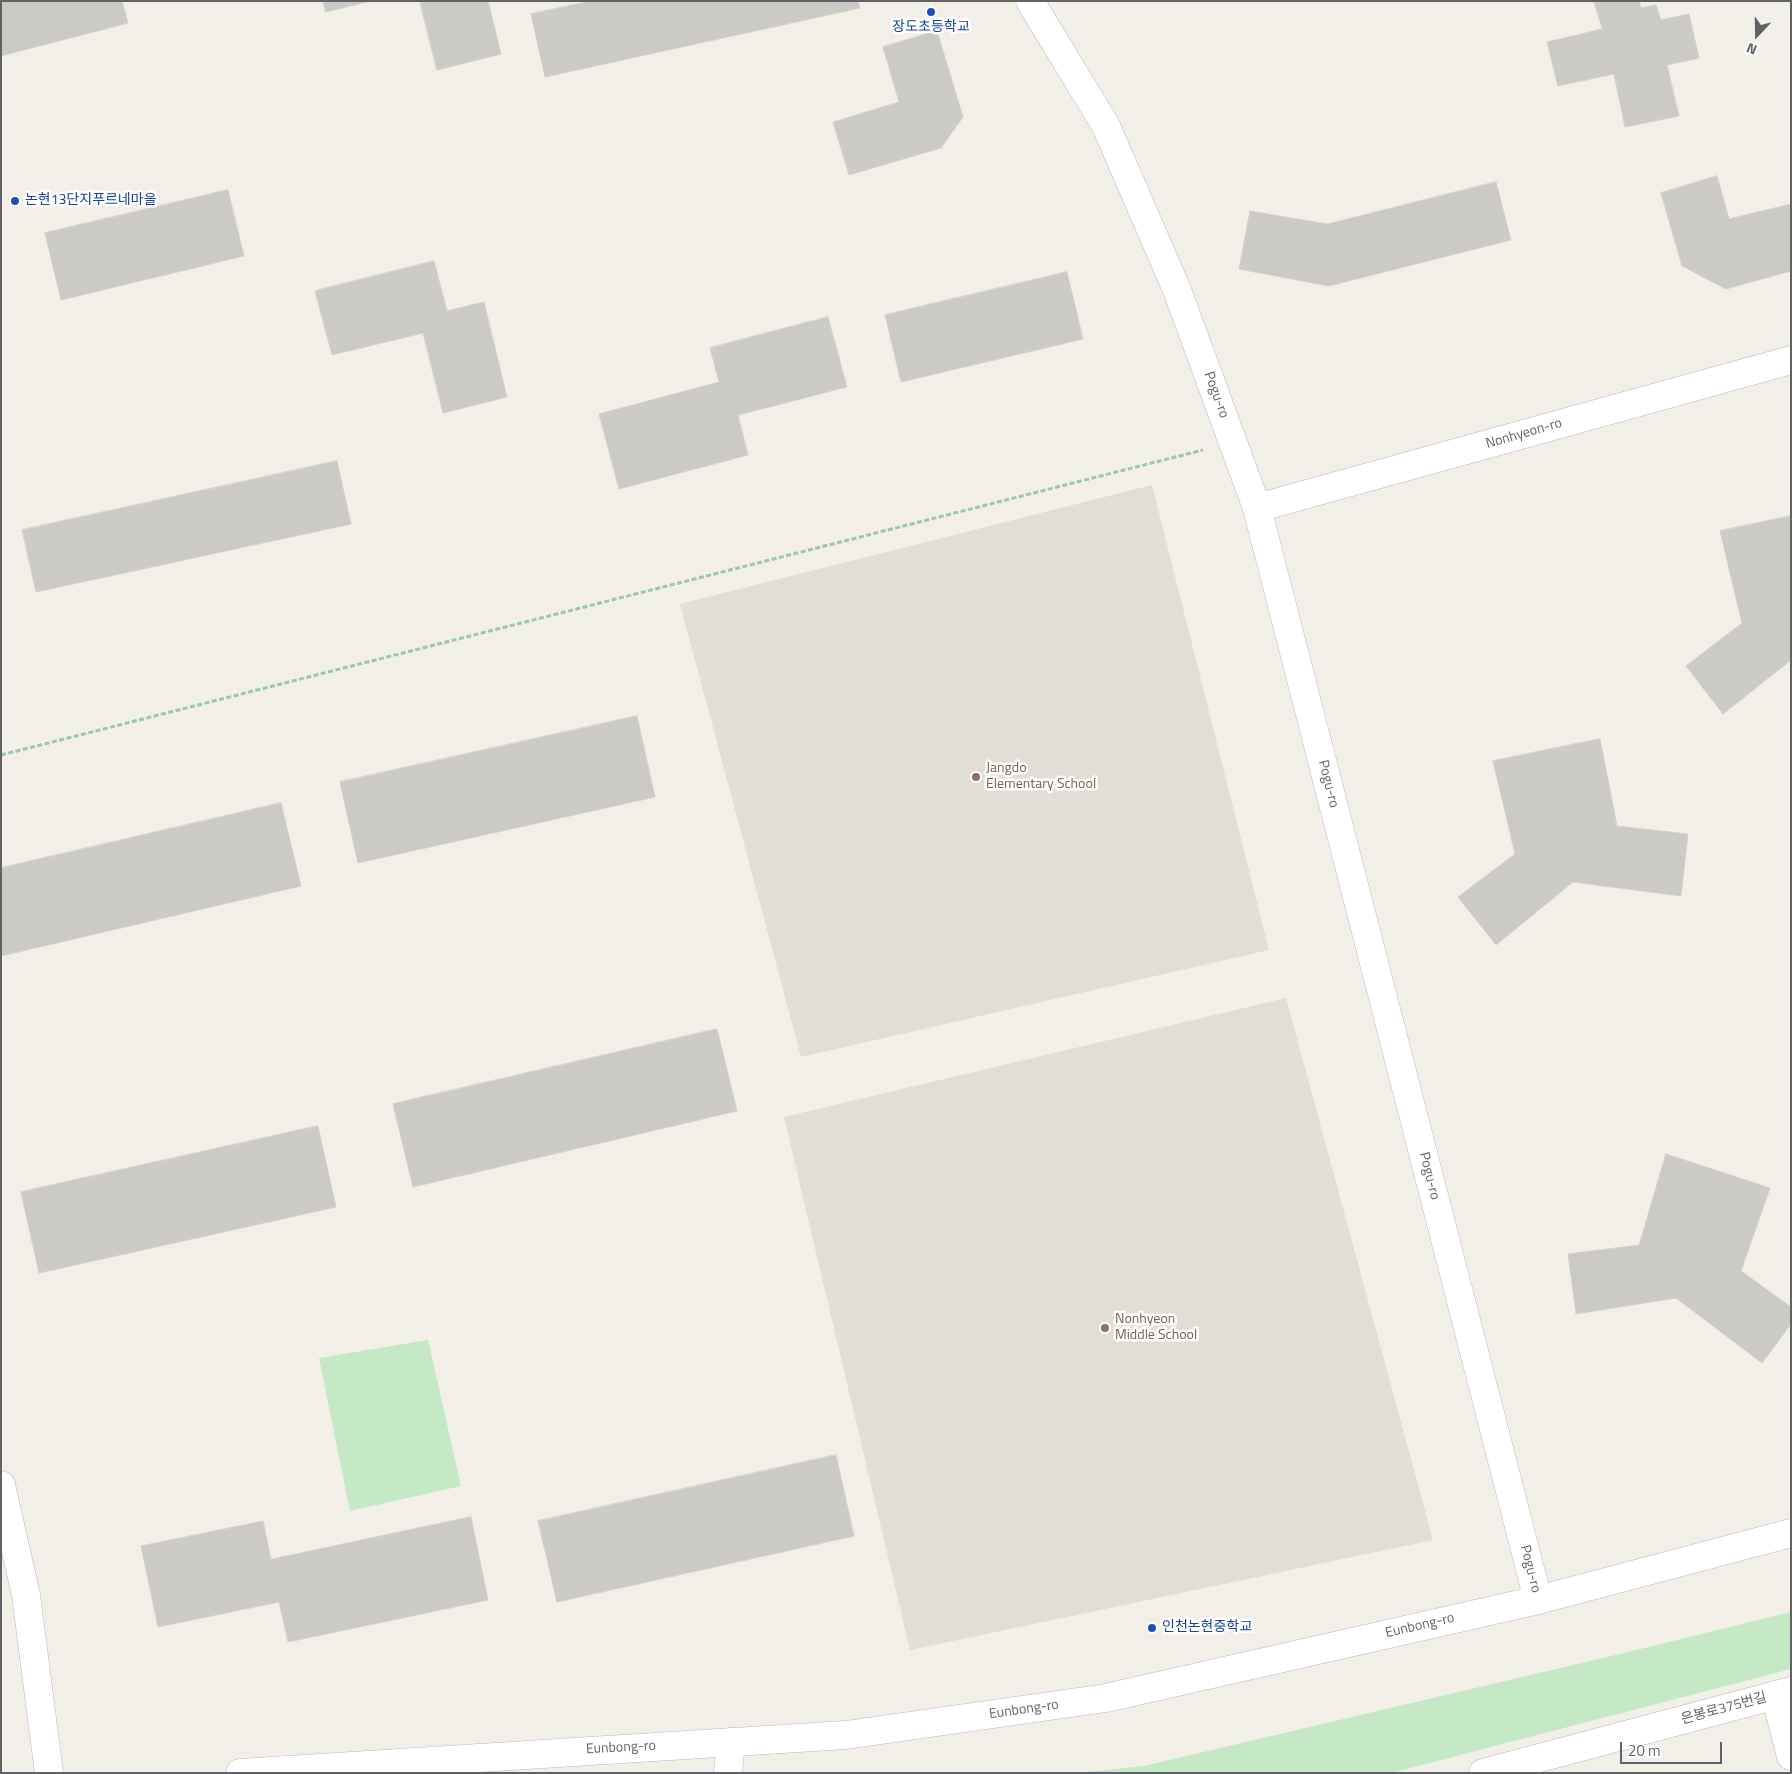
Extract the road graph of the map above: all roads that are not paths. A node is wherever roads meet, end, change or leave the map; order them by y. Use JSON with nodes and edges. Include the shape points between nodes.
{"nodes":[{"id":1,"x":1030,"y":1,"type":"edge"},
{"id":2,"x":1791,"y":360,"type":"edge"},
{"id":3,"x":1257,"y":508,"type":"junction"},
{"id":4,"x":1,"y":1485,"type":"edge"},
{"id":5,"x":1791,"y":1532,"type":"edge"},
{"id":6,"x":1538,"y":1600,"type":"junction"},
{"id":7,"x":1783,"y":1693,"type":"edge"},
{"id":8,"x":731,"y":1742,"type":"junction"},
{"id":9,"x":1791,"y":1756,"type":"edge"},
{"id":10,"x":49,"y":1773,"type":"edge"},
{"id":11,"x":240,"y":1773,"type":"edge"},
{"id":12,"x":728,"y":1773,"type":"edge"},
{"id":13,"x":1482,"y":1773,"type":"edge"}],
"edges":[{"from":1,"to":3,"type":"street","name":"Pogu-ro","via":[[1106,126],[1177,290]]},
{"from":2,"to":3,"type":"street","name":"Nonhyeon-ro"},
{"from":3,"to":6,"type":"street","name":"Pogu-ro"},
{"from":4,"to":10,"type":"street","via":[[26,1595]]},
{"from":5,"to":6,"type":"street","name":"Eunbong-ro"},
{"from":6,"to":8,"type":"street","name":"Eunbong-ro","via":[[1106,1698],[846,1735]]},
{"from":7,"to":9,"type":"street"},
{"from":7,"to":13,"type":"street","name":"은봉로375번길"},
{"from":8,"to":11,"type":"street","name":"Eunbong-ro"},
{"from":8,"to":12,"type":"street"}]}
